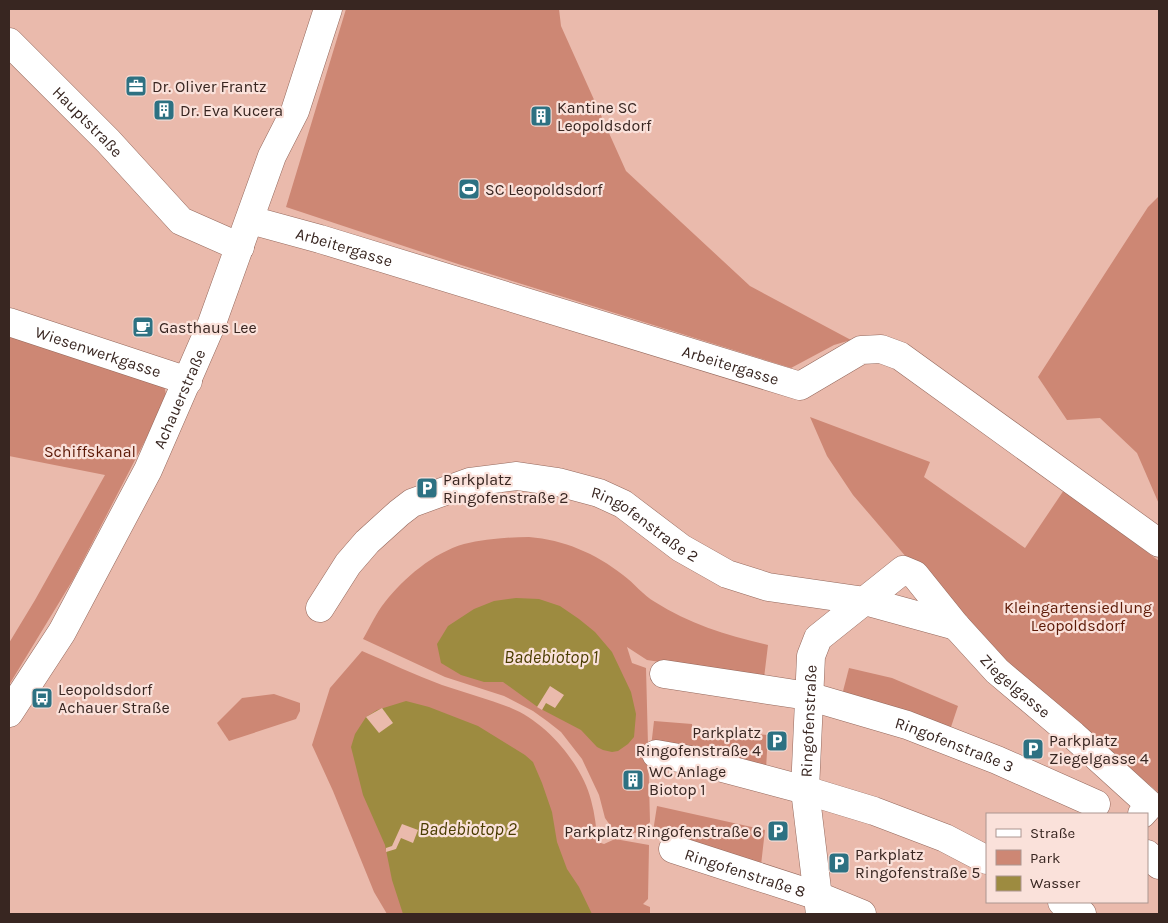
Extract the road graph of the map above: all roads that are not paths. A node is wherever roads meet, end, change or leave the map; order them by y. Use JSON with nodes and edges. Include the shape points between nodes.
{"nodes":[{"id":1,"x":328,"y":9,"type":"edge"},
{"id":2,"x":9,"y":42,"type":"edge"},
{"id":3,"x":245,"y":233,"type":"junction"},
{"id":4,"x":9,"y":322,"type":"edge"},
{"id":5,"x":188,"y":380,"type":"junction"},
{"id":6,"x":1159,"y":543,"type":"edge"},
{"id":7,"x":903,"y":570,"type":"joint"},
{"id":8,"x":865,"y":601,"type":"junction"},
{"id":9,"x":320,"y":608,"type":"dead end"},
{"id":10,"x":956,"y":626,"type":"junction"},
{"id":11,"x":664,"y":674,"type":"dead end"},
{"id":12,"x":808,"y":696,"type":"junction"},
{"id":13,"x":9,"y":714,"type":"edge"},
{"id":14,"x":656,"y":754,"type":"dead end"},
{"id":15,"x":804,"y":790,"type":"junction"},
{"id":16,"x":1096,"y":804,"type":"dead end"},
{"id":17,"x":1143,"y":813,"type":"edge"},
{"id":18,"x":673,"y":849,"type":"dead end"},
{"id":19,"x":1148,"y":855,"type":"edge"},
{"id":20,"x":986,"y":859,"type":"edge"},
{"id":21,"x":1159,"y":865,"type":"edge"},
{"id":22,"x":1064,"y":903,"type":"edge"},
{"id":23,"x":819,"y":905,"type":"edge"},
{"id":24,"x":862,"y":914,"type":"edge"},
{"id":25,"x":1082,"y":914,"type":"edge"}],
"edges":[{"from":1,"to":3,"type":"street","name":"Achauerstraße","via":[[295,111],[272,156]]},
{"from":2,"to":3,"type":"street","name":"Hauptstraße","via":[[108,141],[164,203],[189,205]]},
{"from":3,"to":5,"type":"street","name":"Achauerstraße"},
{"from":3,"to":6,"type":"street","name":"Arbeitergasse","via":[[320,239],[800,386],[861,350],[881,349],[900,356]]},
{"from":4,"to":5,"type":"street","name":"Wiesenwerkgasse"},
{"from":5,"to":13,"type":"street","name":"Achauerstraße","via":[[148,470],[66,623]]},
{"from":7,"to":8,"type":"street","name":"Ringofenstraße"},
{"from":7,"to":10,"type":"street","name":"Ziegelgasse","via":[[915,575]]},
{"from":8,"to":9,"type":"street","name":"Ringofenstraße 2","via":[[768,587],[727,574],[681,548],[623,504],[599,493],[558,482],[517,476],[470,482],[412,503],[348,564]]},
{"from":8,"to":10,"type":"street","name":"Ringofenstraße 2"},
{"from":8,"to":12,"type":"street","name":"Ringofenstraße","via":[[818,638],[811,656]]},
{"from":10,"to":17,"type":"street","name":"Ziegelgasse","via":[[997,671],[1150,805]]},
{"from":11,"to":12,"type":"street","name":"Ringofenstraße 3"},
{"from":12,"to":15,"type":"street","name":"Ringofenstraße"},
{"from":12,"to":16,"type":"street","name":"Ringofenstraße 3","via":[[950,741]]},
{"from":14,"to":15,"type":"street","via":[[696,760]]},
{"from":15,"to":20,"type":"street","via":[[944,838]]},
{"from":15,"to":23,"type":"street","name":"Ringofenstraße"},
{"from":18,"to":23,"type":"street","name":"Ringofenstraße 8"},
{"from":19,"to":21,"type":"street"},
{"from":22,"to":25,"type":"street"},
{"from":23,"to":24,"type":"street","name":"Ringofenstraße 8"}]}
